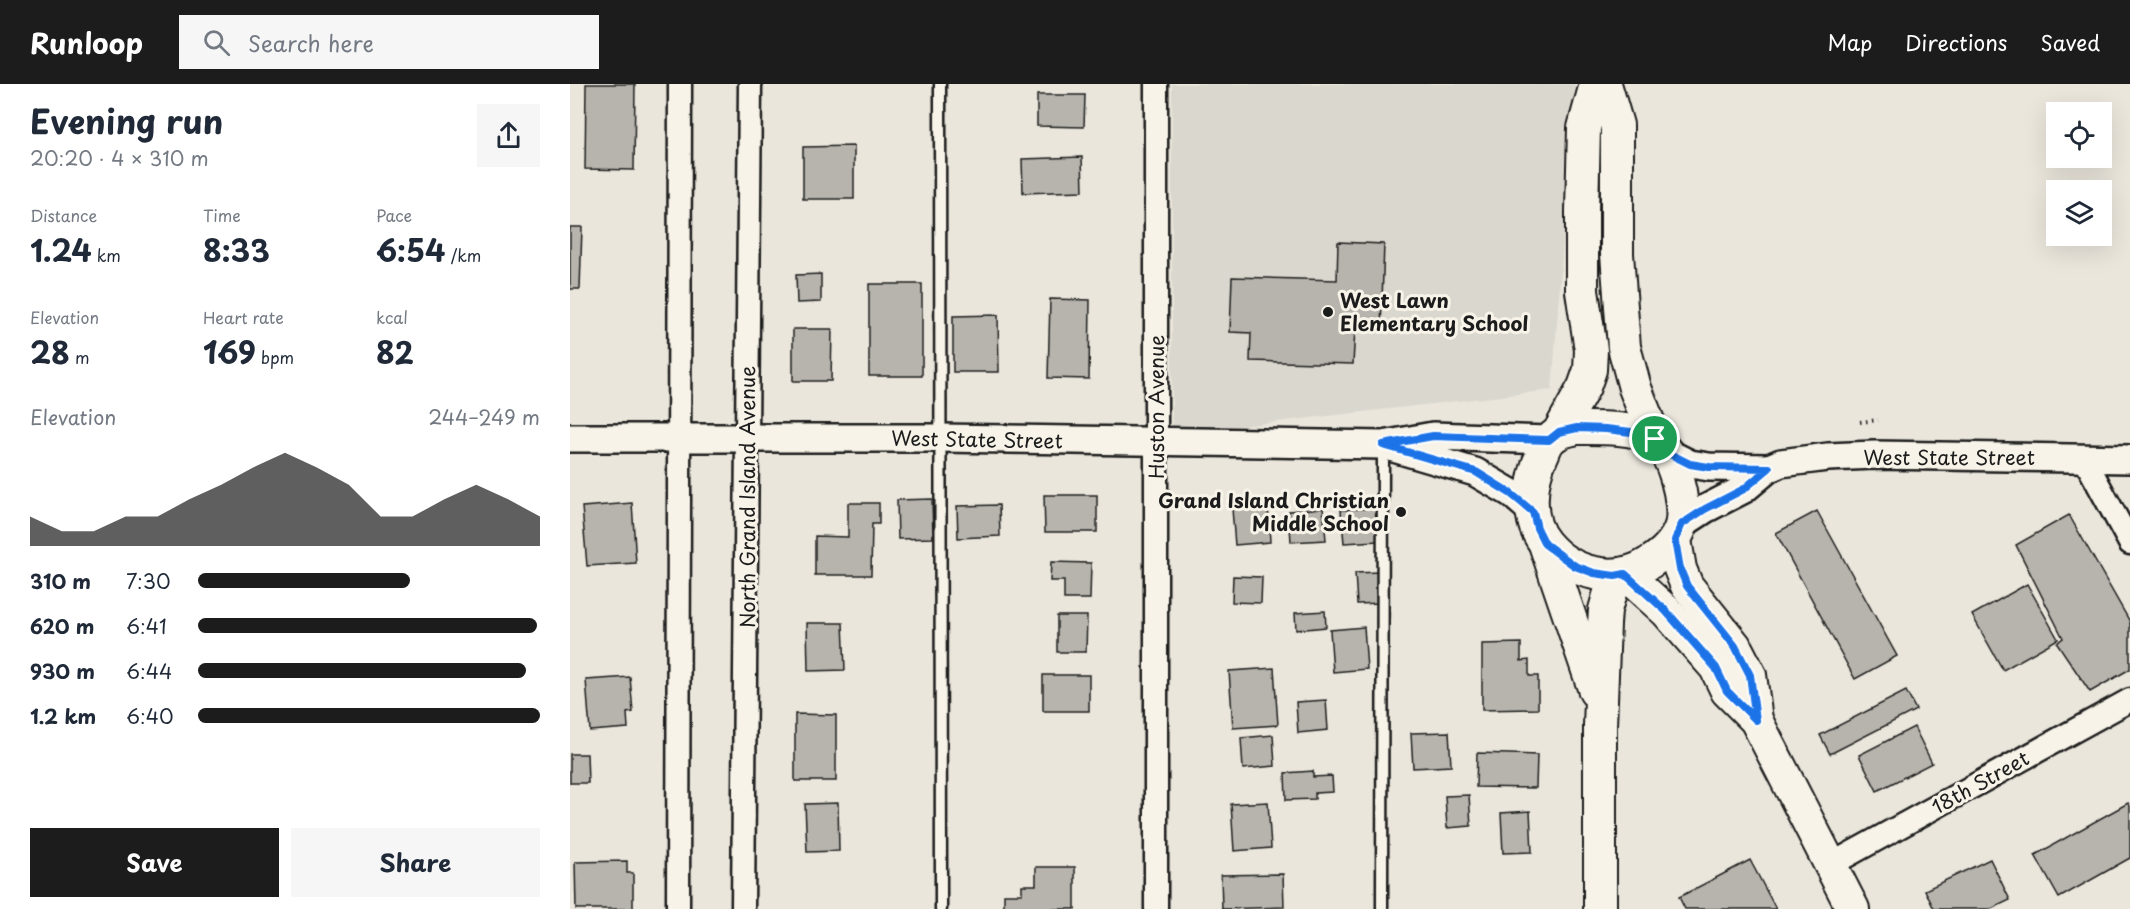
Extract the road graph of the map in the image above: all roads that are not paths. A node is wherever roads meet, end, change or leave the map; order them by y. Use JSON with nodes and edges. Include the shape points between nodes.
{"nodes":[{"id":1,"x":680,"y":84,"type":"edge"},
{"id":2,"x":750,"y":84,"type":"edge"},
{"id":3,"x":940,"y":84,"type":"edge"},
{"id":4,"x":1156,"y":84,"type":"edge"},
{"id":5,"x":1596,"y":84,"type":"edge"},
{"id":6,"x":1605,"y":84,"type":"edge"},
{"id":7,"x":1554,"y":436,"type":"junction"},
{"id":8,"x":679,"y":437,"type":"junction"},
{"id":9,"x":570,"y":438,"type":"edge"},
{"id":10,"x":747,"y":438,"type":"junction"},
{"id":11,"x":939,"y":438,"type":"junction"},
{"id":12,"x":1156,"y":441,"type":"junction"},
{"id":13,"x":1383,"y":445,"type":"junction"},
{"id":14,"x":1660,"y":445,"type":"junction"},
{"id":15,"x":2084,"y":458,"type":"junction"},
{"id":16,"x":2130,"y":459,"type":"edge"},
{"id":17,"x":1769,"y":468,"type":"junction"},
{"id":18,"x":1533,"y":512,"type":"junction"},
{"id":19,"x":1678,"y":532,"type":"junction"},
{"id":20,"x":2130,"y":543,"type":"edge"},
{"id":21,"x":1545,"y":544,"type":"junction"},
{"id":22,"x":1620,"y":575,"type":"junction"},
{"id":23,"x":2130,"y":700,"type":"edge"},
{"id":24,"x":1756,"y":720,"type":"junction"},
{"id":25,"x":1600,"y":726,"type":"junction"},
{"id":26,"x":1830,"y":865,"type":"junction"},
{"id":27,"x":678,"y":909,"type":"edge"},
{"id":28,"x":743,"y":909,"type":"edge"},
{"id":29,"x":940,"y":909,"type":"edge"},
{"id":30,"x":1156,"y":909,"type":"edge"},
{"id":31,"x":1382,"y":909,"type":"edge"},
{"id":32,"x":1600,"y":909,"type":"edge"},
{"id":33,"x":1853,"y":909,"type":"edge"}],
"edges":[{"from":1,"to":8,"type":"street"},
{"from":2,"to":10,"type":"street","name":"North Grand Island Avenue"},
{"from":3,"to":11,"type":"lane"},
{"from":4,"to":12,"type":"street","name":"Huston Avenue"},
{"from":5,"to":7,"type":"main road","via":[[1584,128],[1582,211],[1582,291],[1591,350],[1590,370]]},
{"from":6,"to":14,"type":"main road","via":[[1617,125],[1617,254],[1624,347],[1635,388]]},
{"from":7,"to":13,"type":"street","name":"West State Street","via":[[1433,436]]},
{"from":7,"to":14,"type":"main road","via":[[1577,428],[1606,429],[1631,432]]},
{"from":7,"to":18,"type":"main road","via":[[1536,466],[1531,494]]},
{"from":8,"to":9,"type":"street","name":"West State Street"},
{"from":8,"to":10,"type":"street","name":"West State Street"},
{"from":8,"to":27,"type":"street"},
{"from":10,"to":11,"type":"street","name":"West State Street"},
{"from":10,"to":28,"type":"street","name":"North Grand Island Avenue"},
{"from":11,"to":12,"type":"street","name":"West State Street"},
{"from":11,"to":29,"type":"lane"},
{"from":12,"to":13,"type":"street","name":"West State Street"},
{"from":12,"to":30,"type":"street","name":"Huston Avenue"},
{"from":13,"to":18,"type":"street","name":"West State Street","via":[[1476,472]]},
{"from":13,"to":31,"type":"lane"},
{"from":14,"to":17,"type":"street","name":"West State Street","via":[[1690,464]]},
{"from":14,"to":19,"type":"main road","via":[[1676,476],[1681,499]]},
{"from":15,"to":16,"type":"street","name":"West State Street"},
{"from":15,"to":17,"type":"street","name":"West State Street","via":[[1828,457]]},
{"from":15,"to":20,"type":"street"},
{"from":17,"to":19,"type":"street","name":"West State Street","via":[[1744,489],[1705,509]]},
{"from":18,"to":21,"type":"main road"},
{"from":19,"to":22,"type":"main road","via":[[1656,559]]},
{"from":19,"to":24,"type":"main road","via":[[1680,569],[1687,586],[1735,646],[1750,675]]},
{"from":21,"to":22,"type":"main road","via":[[1575,566],[1594,573]]},
{"from":21,"to":25,"type":"main road","via":[[1594,685]]},
{"from":22,"to":24,"type":"main road","via":[[1666,611],[1716,668],[1727,691]]},
{"from":22,"to":25,"type":"main road","via":[[1604,617]]},
{"from":23,"to":26,"type":"street","name":"18th Street"},
{"from":24,"to":26,"type":"main road"},
{"from":25,"to":32,"type":"main road"},
{"from":26,"to":33,"type":"main road"}]}
